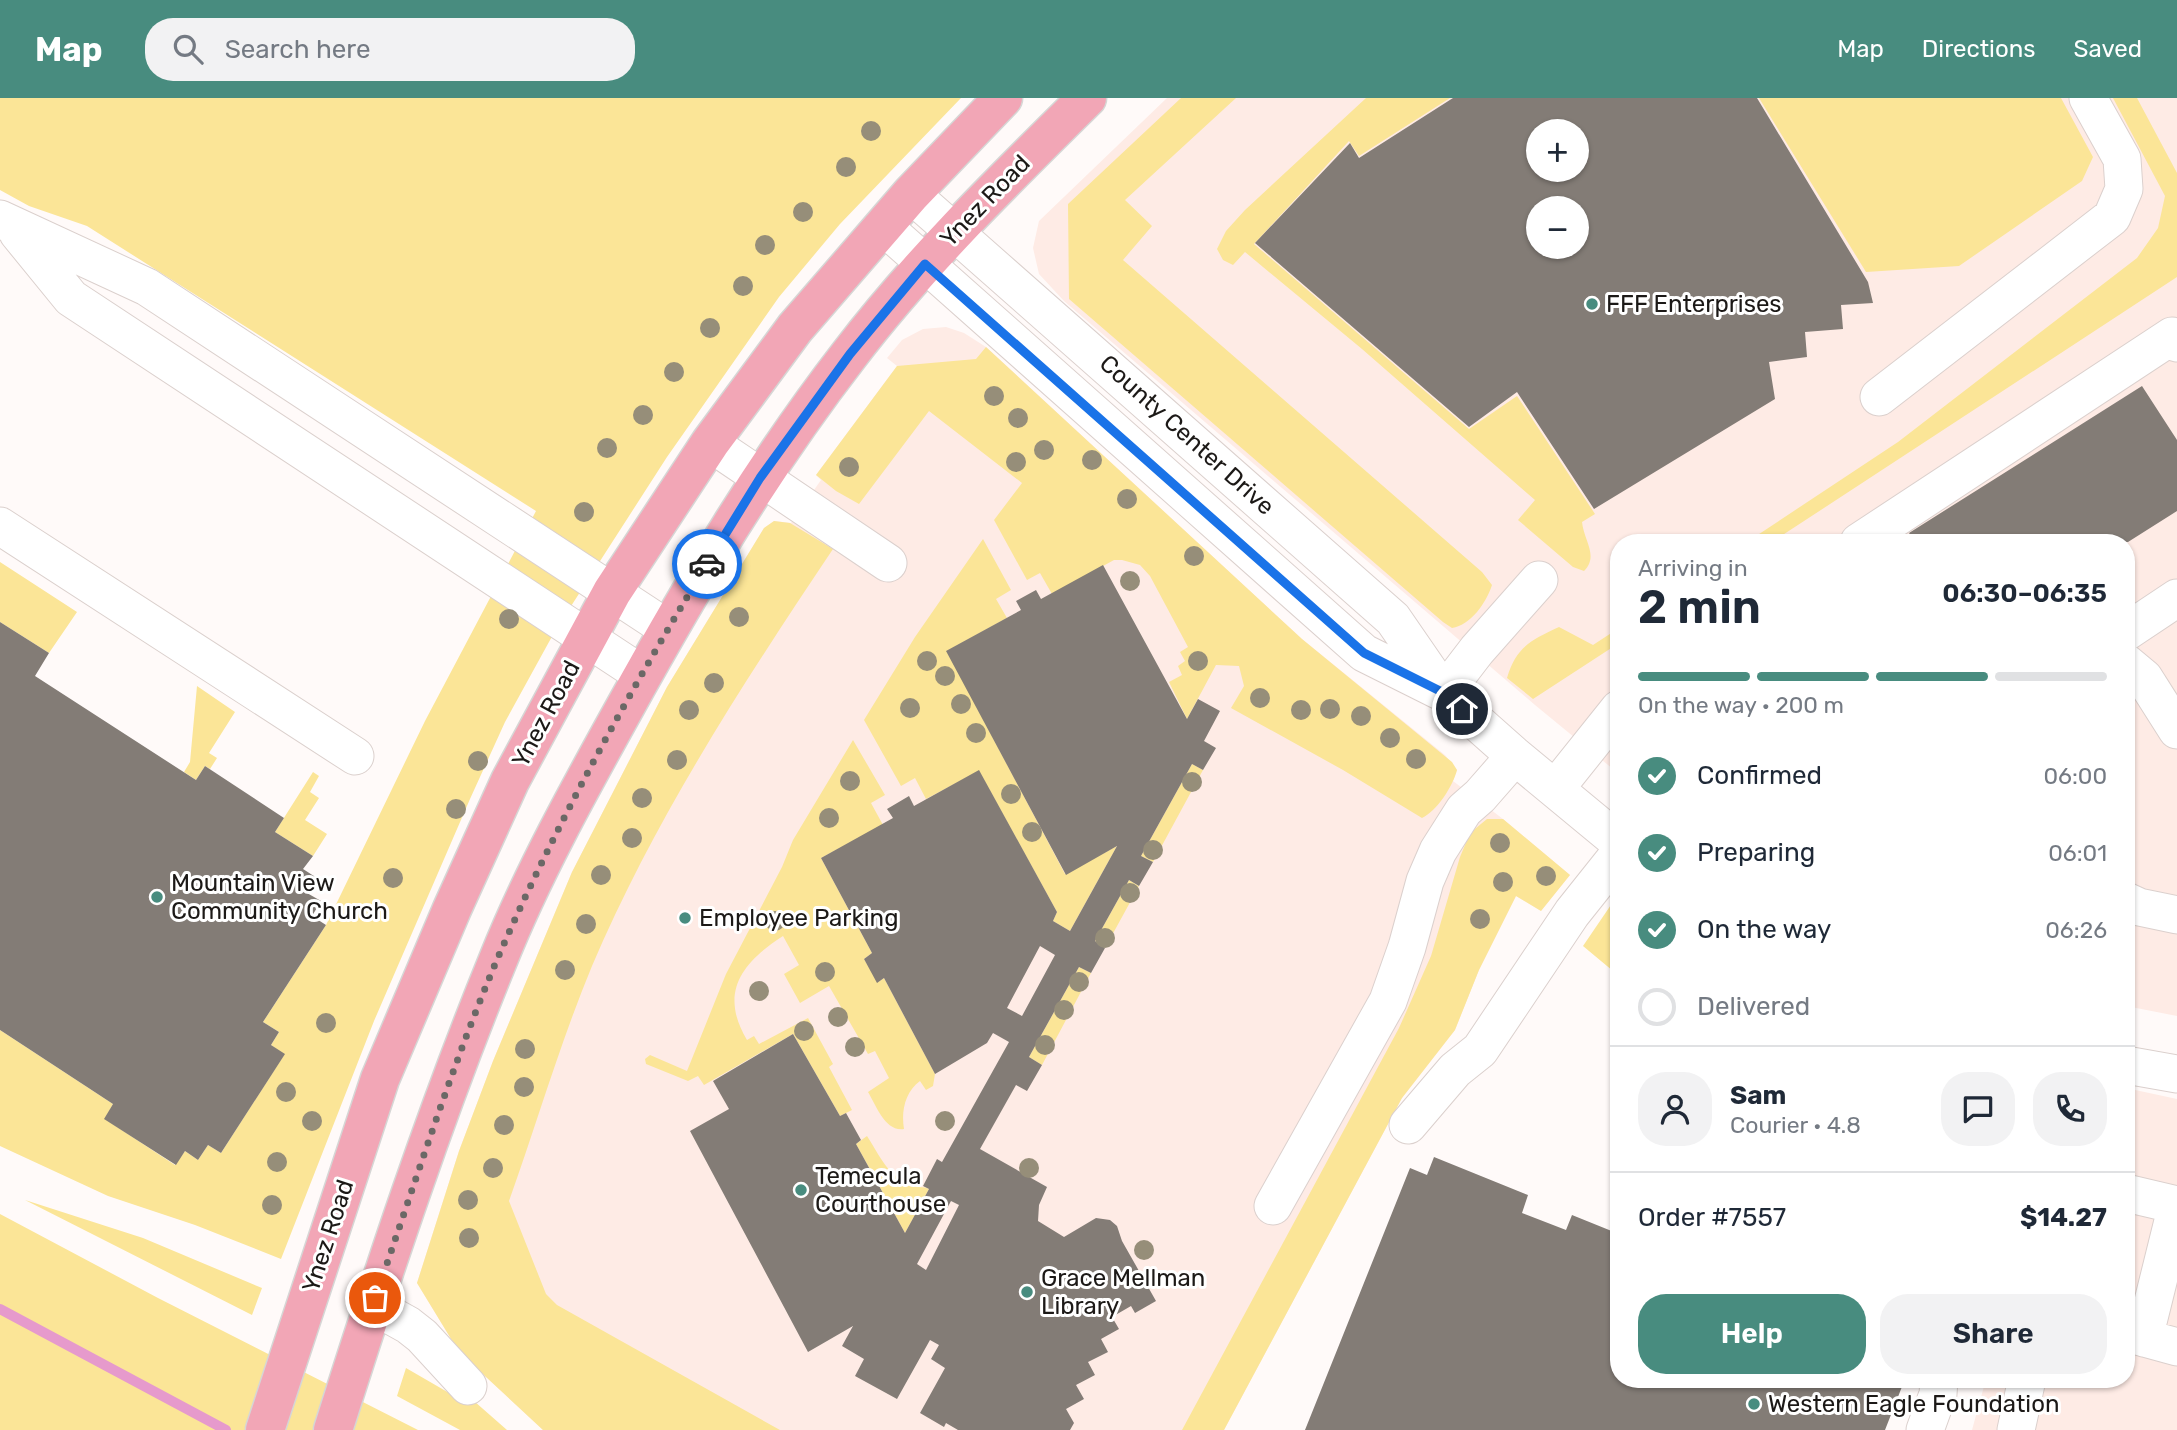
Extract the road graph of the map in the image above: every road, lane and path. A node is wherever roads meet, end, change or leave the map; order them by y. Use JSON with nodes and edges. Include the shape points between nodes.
{"nodes":[{"id":1,"x":1003,"y":98,"type":"edge"},
{"id":2,"x":1087,"y":98,"type":"edge"},
{"id":3,"x":2088,"y":98,"type":"edge"},
{"id":4,"x":911,"y":194,"type":"junction"},
{"id":5,"x":7,"y":222,"type":"edge"},
{"id":6,"x":883,"y":226,"type":"junction"},
{"id":7,"x":955,"y":233,"type":"junction"},
{"id":8,"x":925,"y":264,"type":"junction"},
{"id":9,"x":2177,"y":343,"type":"edge"},
{"id":10,"x":1879,"y":397,"type":"dead end"},
{"id":11,"x":710,"y":443,"type":"junction"},
{"id":12,"x":760,"y":478,"type":"junction"},
{"id":13,"x":0,"y":526,"type":"edge"},
{"id":14,"x":1871,"y":534,"type":"edge"},
{"id":15,"x":888,"y":564,"type":"dead end"},
{"id":16,"x":1539,"y":580,"type":"dead end"},
{"id":17,"x":612,"y":592,"type":"junction"},
{"id":18,"x":2177,"y":598,"type":"edge"},
{"id":19,"x":2135,"y":626,"type":"edge"},
{"id":20,"x":668,"y":629,"type":"junction"},
{"id":21,"x":588,"y":637,"type":"junction"},
{"id":22,"x":2135,"y":670,"type":"edge"},
{"id":23,"x":643,"y":675,"type":"junction"},
{"id":24,"x":1444,"y":693,"type":"junction"},
{"id":25,"x":1610,"y":720,"type":"edge"},
{"id":26,"x":2177,"y":730,"type":"edge"},
{"id":27,"x":355,"y":756,"type":"dead end"},
{"id":28,"x":1515,"y":756,"type":"junction"},
{"id":29,"x":1555,"y":789,"type":"junction"},
{"id":30,"x":1610,"y":835,"type":"edge"},
{"id":31,"x":1610,"y":866,"type":"edge"},
{"id":32,"x":2135,"y":906,"type":"edge"},
{"id":33,"x":2177,"y":915,"type":"edge"},
{"id":34,"x":2135,"y":1067,"type":"edge"},
{"id":35,"x":2177,"y":1074,"type":"edge"},
{"id":36,"x":1408,"y":1125,"type":"dead end"},
{"id":37,"x":2135,"y":1195,"type":"edge"},
{"id":38,"x":1273,"y":1206,"type":"dead end"},
{"id":39,"x":372,"y":1306,"type":"junction"},
{"id":40,"x":2149,"y":1339,"type":"edge"},
{"id":41,"x":468,"y":1386,"type":"dead end"},
{"id":42,"x":1938,"y":1388,"type":"edge"},
{"id":43,"x":2025,"y":1388,"type":"edge"},
{"id":44,"x":264,"y":1430,"type":"edge"},
{"id":45,"x":333,"y":1430,"type":"edge"},
{"id":46,"x":1925,"y":1430,"type":"edge"},
{"id":47,"x":2017,"y":1430,"type":"edge"}],
"edges":[{"from":1,"to":4,"type":"main road","name":"Ynez Road"},
{"from":2,"to":7,"type":"main road","name":"Ynez Road"},
{"from":3,"to":10,"type":"street","via":[[2122,159],[2124,189],[2112,217]]},
{"from":4,"to":6,"type":"main road","name":"Ynez Road"},
{"from":4,"to":7,"type":"street","name":"County Center Drive"},
{"from":5,"to":17,"type":"street","via":[[147,287]]},
{"from":5,"to":21,"type":"street","via":[[71,298]]},
{"from":6,"to":8,"type":"street","name":"County Center Drive"},
{"from":6,"to":11,"type":"main road","name":"Ynez Road","via":[[795,328]]},
{"from":7,"to":8,"type":"main road","name":"Ynez Road"},
{"from":7,"to":24,"type":"street","name":"County Center Drive","via":[[1393,619]]},
{"from":8,"to":12,"type":"main road","name":"Ynez Road","via":[[850,354]]},
{"from":8,"to":24,"type":"street","name":"County Center Drive","via":[[1364,653]]},
{"from":9,"to":14,"type":"street","via":[[2172,335]]},
{"from":11,"to":12,"type":"street"},
{"from":11,"to":17,"type":"main road","name":"Ynez Road"},
{"from":12,"to":15,"type":"street"},
{"from":12,"to":20,"type":"main road","name":"Ynez Road"},
{"from":13,"to":27,"type":"street"},
{"from":16,"to":24,"type":"street"},
{"from":17,"to":20,"type":"street"},
{"from":17,"to":21,"type":"main road","name":"Ynez Road"},
{"from":18,"to":19,"type":"street"},
{"from":20,"to":23,"type":"main road","name":"Ynez Road"},
{"from":21,"to":23,"type":"street"},
{"from":21,"to":44,"type":"main road","name":"Ynez Road","via":[[510,781],[395,1042]]},
{"from":22,"to":26,"type":"street"},
{"from":23,"to":39,"type":"main road","name":"Ynez Road","via":[[571,804],[499,956]]},
{"from":24,"to":28,"type":"street","name":"County Center Drive"},
{"from":25,"to":29,"type":"street"},
{"from":28,"to":29,"type":"street","name":"County Center Drive"},
{"from":28,"to":38,"type":"street","via":[[1464,810],[1438,851],[1388,1000]]},
{"from":29,"to":30,"type":"street","name":"County Center Drive"},
{"from":31,"to":36,"type":"street","via":[[1565,923],[1480,1050],[1455,1070]]},
{"from":32,"to":33,"type":"street"},
{"from":34,"to":35,"type":"street"},
{"from":37,"to":40,"type":"street","via":[[2176,1205]]},
{"from":39,"to":41,"type":"street","via":[[422,1336]]},
{"from":39,"to":45,"type":"main road","name":"Ynez Road"},
{"from":42,"to":46,"type":"street"},
{"from":43,"to":47,"type":"street"}]}
